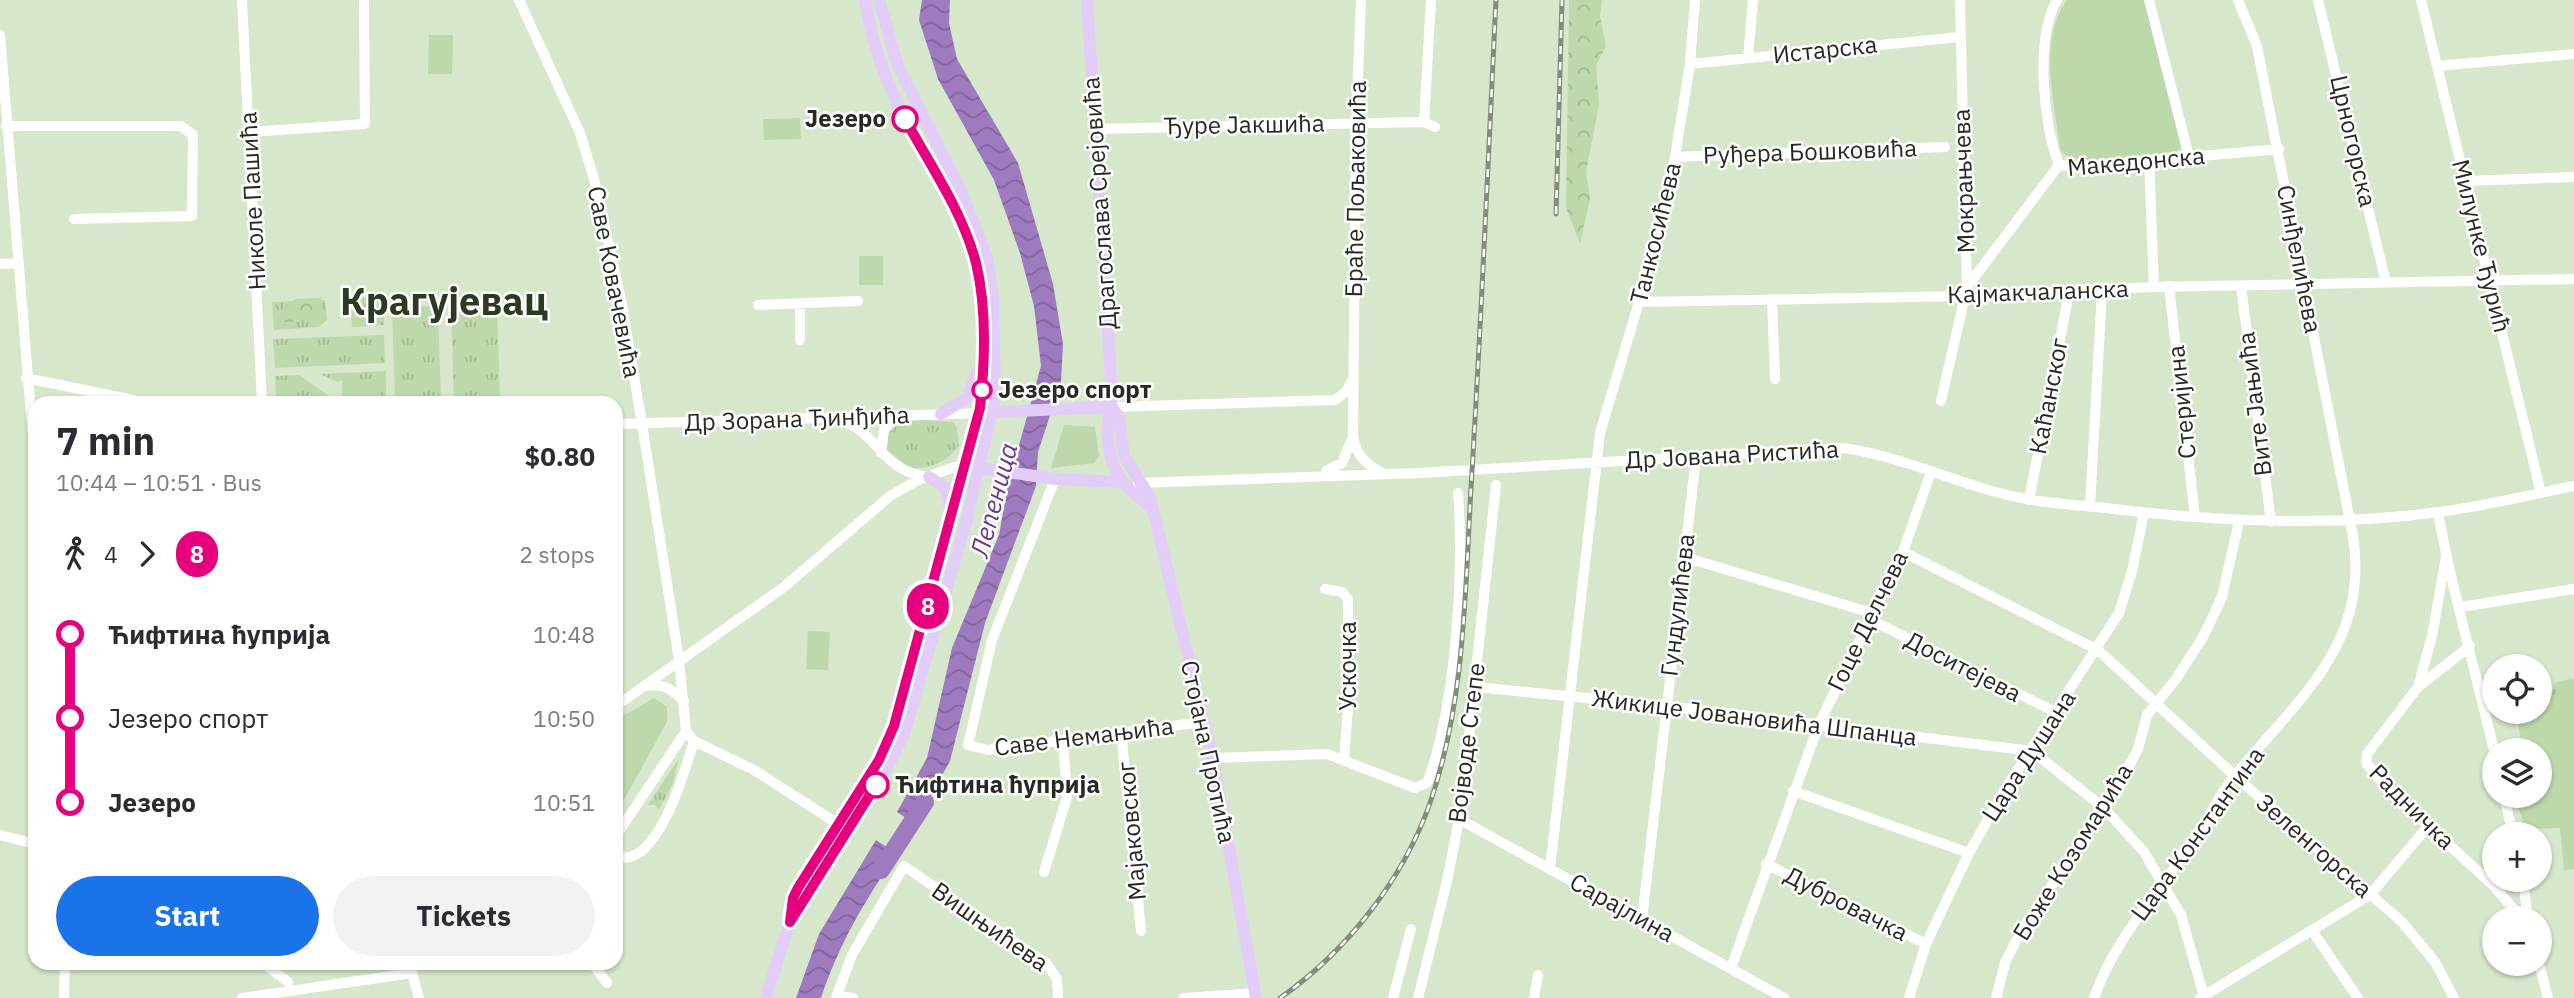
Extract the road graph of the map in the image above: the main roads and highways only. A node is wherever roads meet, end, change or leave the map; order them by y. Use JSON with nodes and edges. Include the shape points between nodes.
{"nodes":[{"id":1,"x":880,"y":0,"type":"edge"},
{"id":2,"x":887,"y":0,"type":"edge"},
{"id":3,"x":1087,"y":0,"type":"edge"},
{"id":4,"x":864,"y":2,"type":"edge"},
{"id":5,"x":886,"y":33,"type":"junction"},
{"id":6,"x":982,"y":355,"type":"junction"},
{"id":7,"x":1112,"y":407,"type":"junction"},
{"id":8,"x":993,"y":412,"type":"junction"},
{"id":9,"x":941,"y":414,"type":"road end"},
{"id":10,"x":1122,"y":450,"type":"junction"},
{"id":11,"x":980,"y":468,"type":"junction"},
{"id":12,"x":1112,"y":468,"type":"junction"},
{"id":13,"x":929,"y":477,"type":"road end"},
{"id":14,"x":1093,"y":482,"type":"junction"},
{"id":15,"x":1123,"y":482,"type":"junction"},
{"id":16,"x":1151,"y":507,"type":"junction"},
{"id":17,"x":952,"y":518,"type":"junction"},
{"id":18,"x":790,"y":922,"type":"junction"},
{"id":19,"x":1256,"y":995,"type":"edge"},
{"id":20,"x":766,"y":998,"type":"edge"}],
"edges":[{"from":1,"to":5,"type":"main road"},
{"from":2,"to":5,"type":"main road"},
{"from":3,"to":7,"type":"main road","name":"Драгослава Срејовића"},
{"from":4,"to":6,"type":"main road","via":[[892,92],[973,253],[979,280]]},
{"from":5,"to":8,"type":"main road","via":[[987,257],[993,298]]},
{"from":6,"to":9,"type":"main road","via":[[968,397]]},
{"from":6,"to":17,"type":"main road","via":[[978,413]]},
{"from":7,"to":8,"type":"main road"},
{"from":7,"to":10,"type":"main road","name":"Драгослава Срејовића","via":[[1119,418]]},
{"from":7,"to":12,"type":"main road","name":"Драгослава Срејовића","via":[[1108,421]]},
{"from":8,"to":11,"type":"main road"},
{"from":10,"to":12,"type":"main road"},
{"from":10,"to":16,"type":"main road","name":"Драгослава Срејовића","via":[[1128,467],[1143,483]]},
{"from":11,"to":14,"type":"main road","name":"Др Јована Ристића"},
{"from":11,"to":18,"type":"main road","via":[[899,746]]},
{"from":12,"to":14,"type":"main road"},
{"from":12,"to":15,"type":"main road"},
{"from":13,"to":17,"type":"main road","via":[[945,487]]},
{"from":14,"to":15,"type":"main road","name":"Др Јована Ристића"},
{"from":15,"to":16,"type":"main road"},
{"from":16,"to":19,"type":"main road","name":"Стојана Протића","via":[[1212,758]]},
{"from":17,"to":18,"type":"main road","via":[[894,726],[879,760],[793,898]]},
{"from":18,"to":20,"type":"main road"}]}
